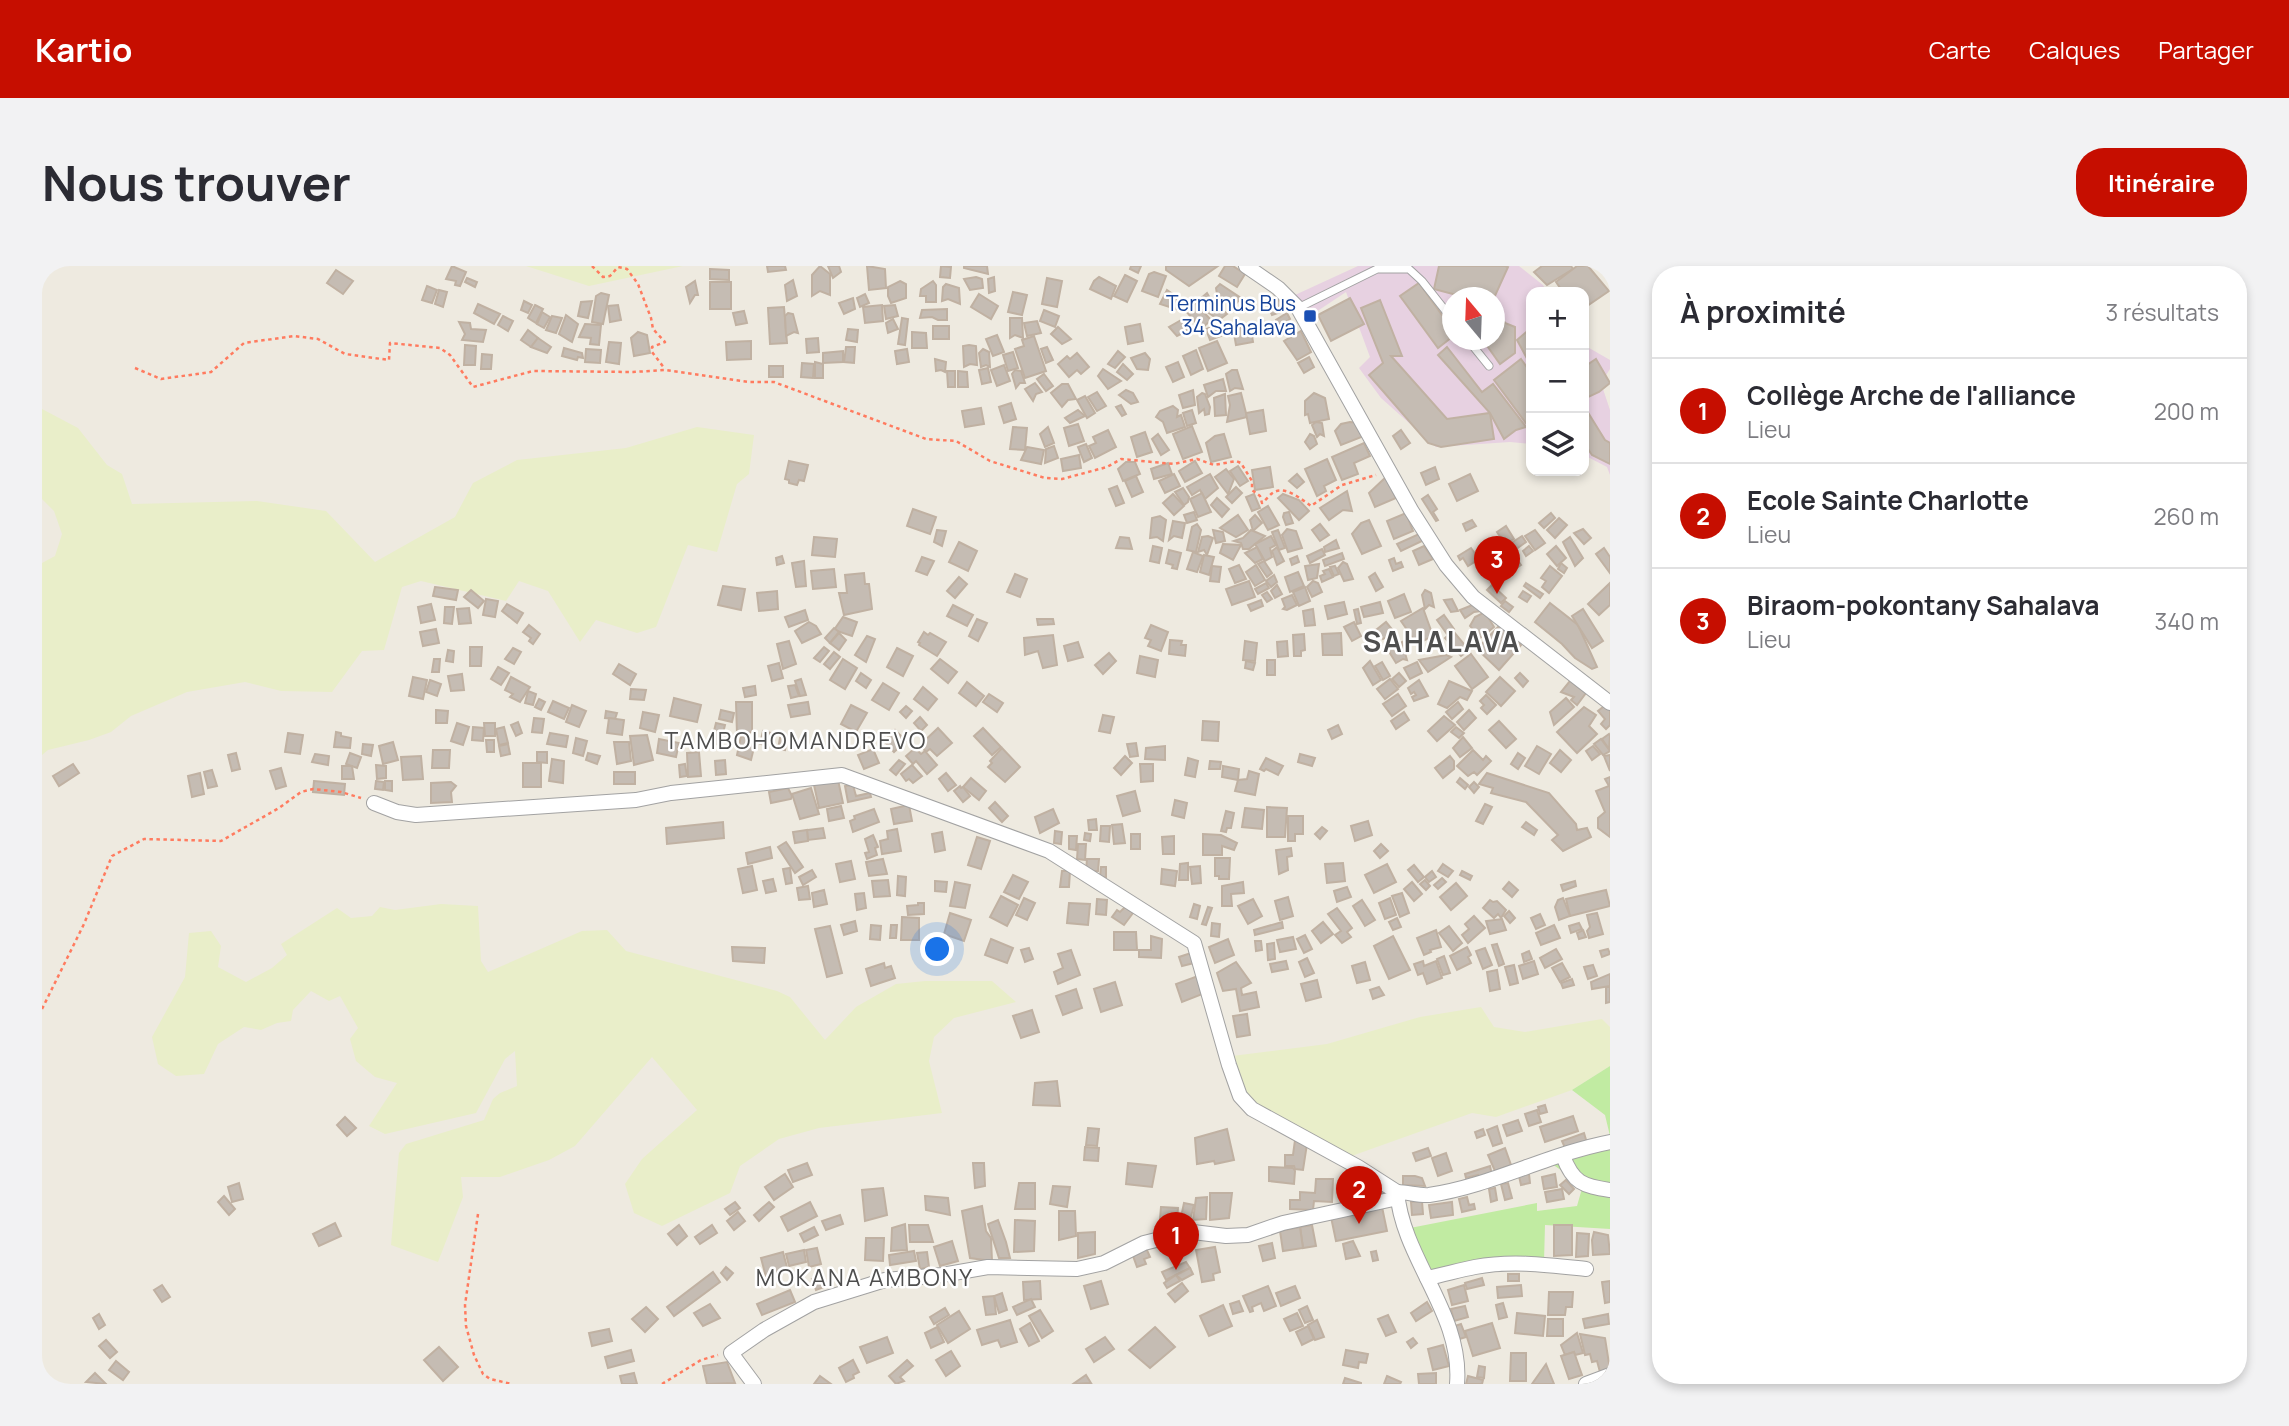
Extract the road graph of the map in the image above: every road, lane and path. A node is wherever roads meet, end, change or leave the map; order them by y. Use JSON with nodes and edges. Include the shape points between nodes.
{"nodes":[{"id":1,"x":592,"y":266,"type":"edge"},
{"id":2,"x":1246,"y":266,"type":"edge"},
{"id":3,"x":1442,"y":307,"type":"edge"},
{"id":4,"x":1298,"y":308,"type":"junction"},
{"id":5,"x":1476,"y":350,"type":"edge"},
{"id":6,"x":1489,"y":366,"type":"dead end"},
{"id":7,"x":135,"y":368,"type":"dead end"},
{"id":8,"x":665,"y":370,"type":"junction"},
{"id":9,"x":1389,"y":470,"type":"junction"},
{"id":10,"x":1610,"y":703,"type":"edge"},
{"id":11,"x":374,"y":803,"type":"joint"},
{"id":12,"x":42,"y":1009,"type":"edge"},
{"id":13,"x":1610,"y":1142,"type":"edge"},
{"id":14,"x":1563,"y":1156,"type":"junction"},
{"id":15,"x":1610,"y":1190,"type":"edge"},
{"id":16,"x":1397,"y":1195,"type":"junction"},
{"id":17,"x":478,"y":1214,"type":"dead end"},
{"id":18,"x":1586,"y":1269,"type":"dead end"},
{"id":19,"x":1427,"y":1278,"type":"junction"},
{"id":20,"x":732,"y":1353,"type":"junction"},
{"id":21,"x":1610,"y":1375,"type":"edge"},
{"id":22,"x":512,"y":1384,"type":"edge"},
{"id":23,"x":662,"y":1384,"type":"edge"},
{"id":24,"x":754,"y":1384,"type":"edge"},
{"id":25,"x":1457,"y":1384,"type":"edge"},
{"id":26,"x":1586,"y":1384,"type":"edge"}],
"edges":[{"from":1,"to":8,"type":"path","via":[[603,277],[618,267],[627,269],[638,284],[653,329],[665,342],[652,347]]},
{"from":2,"to":4,"type":"street"},
{"from":3,"to":4,"type":"lane","via":[[1409,269],[1377,269]]},
{"from":4,"to":9,"type":"street"},
{"from":5,"to":6,"type":"lane"},
{"from":7,"to":8,"type":"path","via":[[160,379],[211,372],[244,343],[294,336],[318,339],[345,354],[389,360],[390,343],[440,348],[473,387],[533,371]]},
{"from":8,"to":9,"type":"path","via":[[774,382],[926,439],[956,441],[990,461],[1045,478],[1062,479],[1121,459],[1174,464],[1197,459],[1214,465],[1236,461],[1262,503],[1271,492],[1284,489],[1311,506],[1342,485]]},
{"from":9,"to":10,"type":"street","via":[[1446,565],[1473,597]]},
{"from":11,"to":12,"type":"path","via":[[313,789],[300,792],[221,841],[144,839],[112,856]]},
{"from":11,"to":16,"type":"street","via":[[416,815],[636,800],[842,775],[1049,851],[1195,943],[1236,1086],[1252,1109],[1358,1167]]},
{"from":13,"to":14,"type":"street"},
{"from":14,"to":15,"type":"street","via":[[1570,1175],[1588,1187]]},
{"from":14,"to":16,"type":"street","via":[[1467,1187],[1425,1196],[1410,1191]]},
{"from":16,"to":19,"type":"street","via":[[1404,1230]]},
{"from":16,"to":20,"type":"street","via":[[1248,1235],[1193,1232],[1168,1237],[1077,1269],[988,1267],[885,1280],[814,1302]]},
{"from":17,"to":22,"type":"path","via":[[464,1305],[466,1326],[484,1374]]},
{"from":18,"to":19,"type":"street","via":[[1511,1263]]},
{"from":19,"to":25,"type":"street","via":[[1452,1335],[1458,1358]]},
{"from":20,"to":23,"type":"path","via":[[701,1360]]},
{"from":20,"to":24,"type":"street"},
{"from":21,"to":26,"type":"street"}]}
